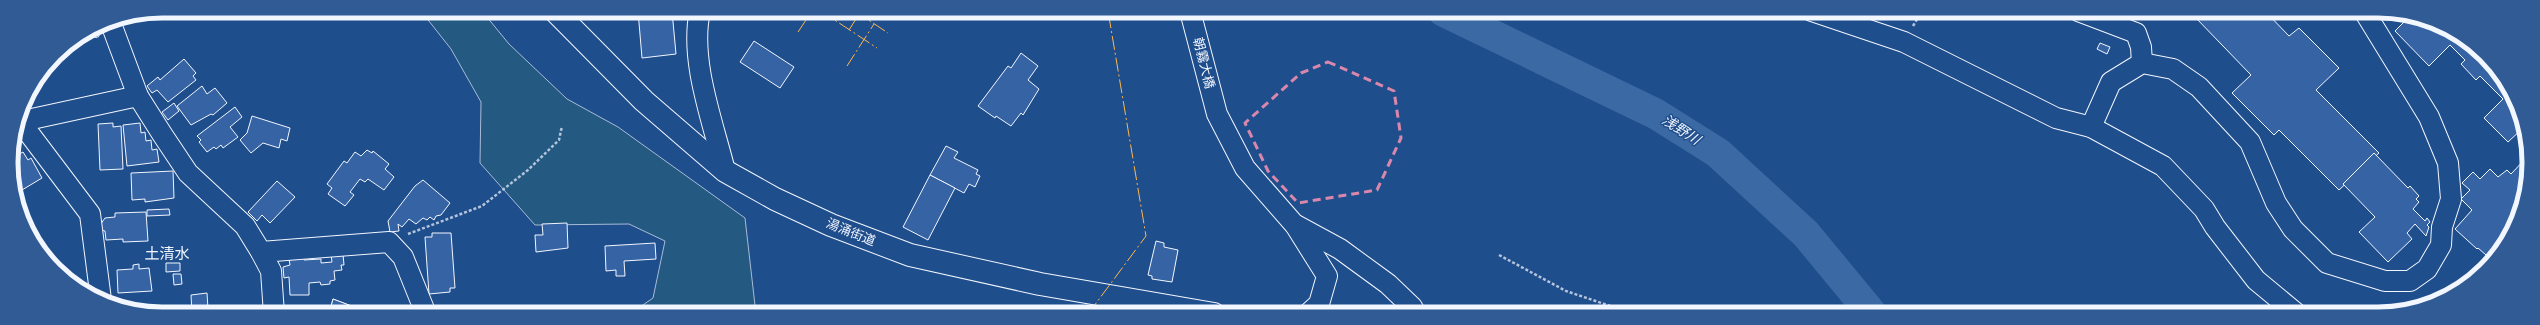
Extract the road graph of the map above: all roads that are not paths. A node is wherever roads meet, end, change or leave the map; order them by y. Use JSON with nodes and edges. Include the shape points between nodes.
{"nodes":[{"id":1,"x":563,"y":18,"type":"edge"},
{"id":2,"x":699,"y":18,"type":"edge"},
{"id":3,"x":1192,"y":18,"type":"edge"},
{"id":4,"x":1833,"y":18,"type":"edge"},
{"id":5,"x":2096,"y":18,"type":"edge"},
{"id":6,"x":2368,"y":18,"type":"edge"},
{"id":7,"x":112,"y":27,"type":"edge"},
{"id":8,"x":2142,"y":63,"type":"junction"},
{"id":9,"x":138,"y":96,"type":"junction"},
{"id":10,"x":25,"y":120,"type":"edge"},
{"id":11,"x":23,"y":126,"type":"edge"},
{"id":12,"x":2091,"y":127,"type":"junction"},
{"id":13,"x":725,"y":171,"type":"junction"},
{"id":14,"x":1294,"y":224,"type":"junction"},
{"id":15,"x":261,"y":252,"type":"junction"},
{"id":16,"x":100,"y":293,"type":"edge"},
{"id":17,"x":274,"y":307,"type":"edge"},
{"id":18,"x":423,"y":307,"type":"edge"},
{"id":19,"x":1173,"y":307,"type":"edge"},
{"id":20,"x":1316,"y":307,"type":"edge"},
{"id":21,"x":1412,"y":307,"type":"edge"},
{"id":22,"x":2289,"y":307,"type":"edge"}],
"edges":[{"from":1,"to":13,"type":"main road","name":"湯涌街道","via":[[644,101]]},
{"from":2,"to":13,"type":"street","via":[[696,30],[699,63]]},
{"from":3,"to":14,"type":"street","name":"朝霧大橋","via":[[1217,114],[1245,168]]},
{"from":4,"to":12,"type":"street","via":[[1904,42],[2056,118]]},
{"from":5,"to":8,"type":"street","via":[[2136,33],[2141,47]]},
{"from":6,"to":8,"type":"street","via":[[2429,117],[2448,163],[2451,199],[2442,227],[2441,245],[2427,268],[2410,281],[2385,281],[2327,263],[2293,229],[2276,203],[2250,142],[2199,87],[2173,69]]},
{"from":7,"to":9,"type":"street"},
{"from":8,"to":12,"type":"street","via":[[2111,82]]},
{"from":9,"to":10,"type":"street"},
{"from":9,"to":15,"type":"street","via":[[188,173],[244,226]]},
{"from":11,"to":16,"type":"street","via":[[90,214]]},
{"from":12,"to":22,"type":"street","via":[[2163,166],[2204,209],[2256,280]]},
{"from":13,"to":19,"type":"main road","name":"湯涌街道","via":[[775,199],[831,225],[910,255],[1040,284]]},
{"from":14,"to":20,"type":"street","via":[[1327,276],[1319,304]]},
{"from":14,"to":21,"type":"street","via":[[1340,249],[1388,284]]},
{"from":15,"to":17,"type":"street","via":[[272,271]]},
{"from":15,"to":18,"type":"street","via":[[389,242],[403,257]]}]}
